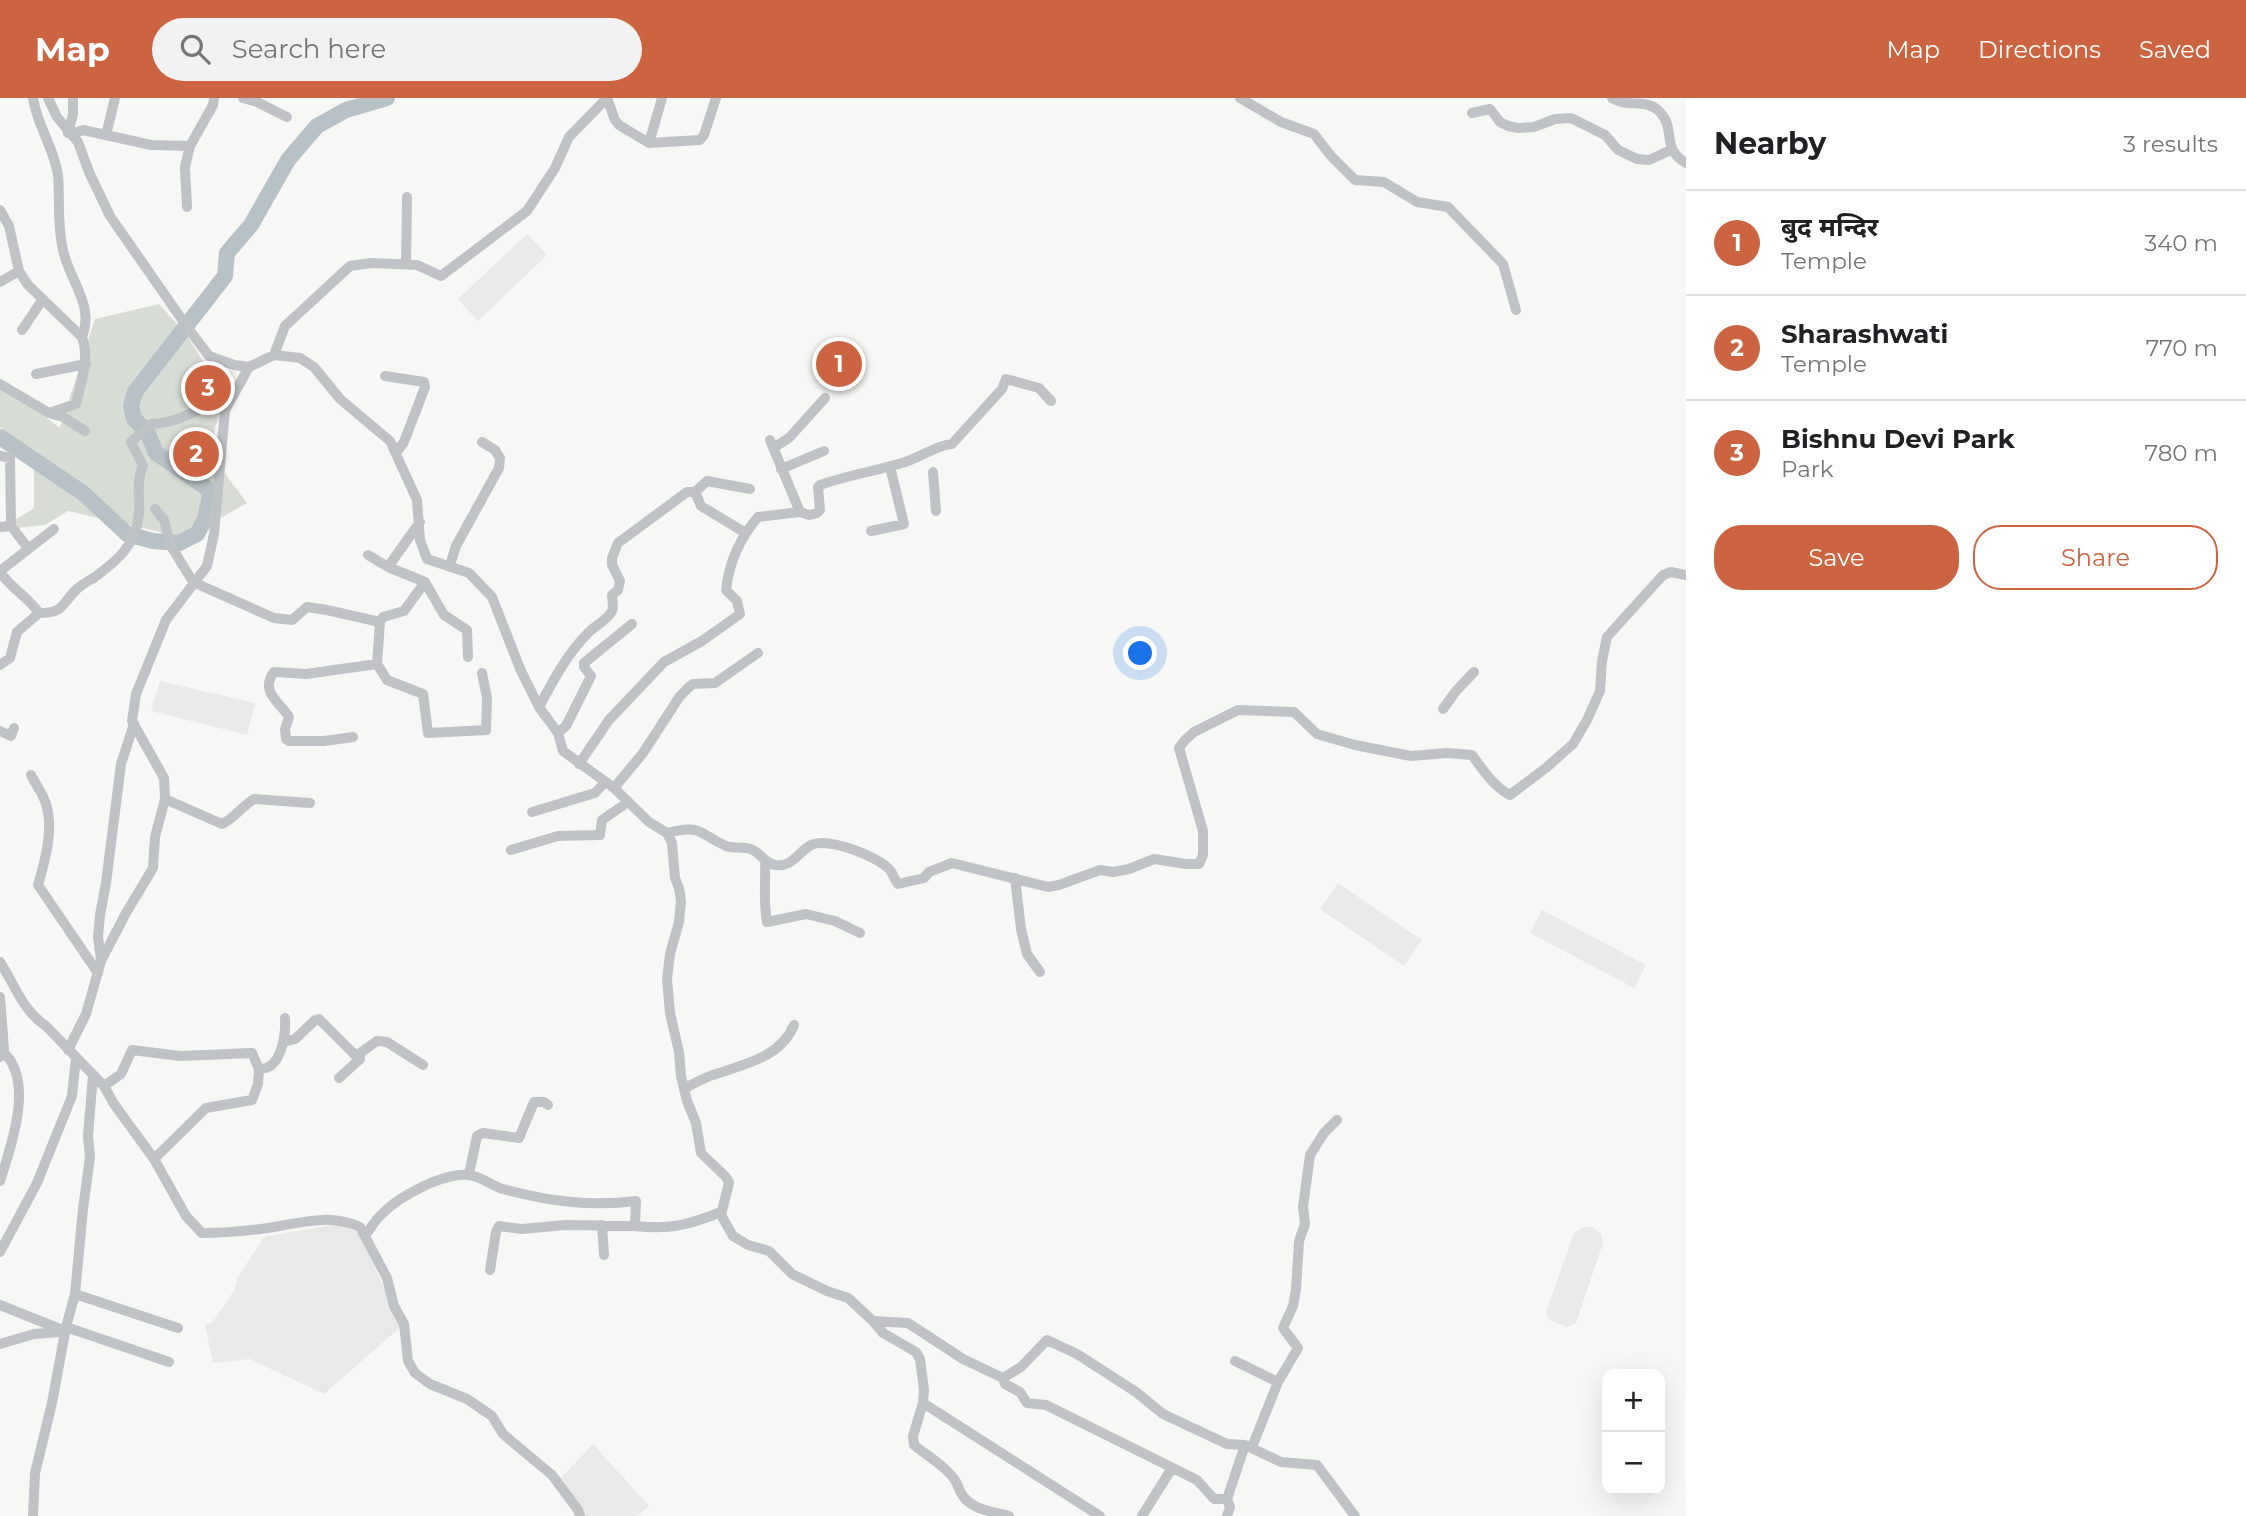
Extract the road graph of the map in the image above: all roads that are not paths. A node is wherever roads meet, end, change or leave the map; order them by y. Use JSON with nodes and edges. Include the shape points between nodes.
{"nodes":[{"id":1,"x":33,"y":98,"type":"edge"},
{"id":2,"x":48,"y":98,"type":"edge"},
{"id":3,"x":73,"y":98,"type":"edge"},
{"id":4,"x":115,"y":98,"type":"edge"},
{"id":5,"x":214,"y":98,"type":"edge"},
{"id":6,"x":243,"y":98,"type":"edge"},
{"id":7,"x":607,"y":98,"type":"edge"},
{"id":8,"x":662,"y":98,"type":"edge"},
{"id":9,"x":716,"y":98,"type":"edge"},
{"id":10,"x":1240,"y":98,"type":"edge"},
{"id":11,"x":1612,"y":98,"type":"edge"},
{"id":12,"x":1472,"y":114,"type":"dead end"},
{"id":13,"x":287,"y":117,"type":"dead end"},
{"id":14,"x":69,"y":133,"type":"junction"},
{"id":15,"x":106,"y":135,"type":"junction"},
{"id":16,"x":649,"y":143,"type":"junction"},
{"id":17,"x":190,"y":146,"type":"junction"},
{"id":18,"x":1671,"y":150,"type":"junction"},
{"id":19,"x":1686,"y":163,"type":"edge"},
{"id":20,"x":407,"y":197,"type":"dead end"},
{"id":21,"x":187,"y":207,"type":"dead end"},
{"id":22,"x":0,"y":210,"type":"edge"},
{"id":23,"x":406,"y":264,"type":"junction"},
{"id":24,"x":19,"y":271,"type":"junction"},
{"id":25,"x":0,"y":282,"type":"edge"},
{"id":26,"x":43,"y":299,"type":"junction"},
{"id":27,"x":1516,"y":310,"type":"dead end"},
{"id":28,"x":22,"y":330,"type":"dead end"},
{"id":29,"x":82,"y":337,"type":"junction"},
{"id":30,"x":274,"y":355,"type":"junction"},
{"id":31,"x":86,"y":364,"type":"junction"},
{"id":32,"x":250,"y":367,"type":"junction"},
{"id":33,"x":36,"y":373,"type":"dead end"},
{"id":34,"x":384,"y":376,"type":"dead end"},
{"id":35,"x":0,"y":384,"type":"edge"},
{"id":36,"x":236,"y":388,"type":"junction"},
{"id":37,"x":825,"y":398,"type":"dead end"},
{"id":38,"x":1051,"y":401,"type":"dead end"},
{"id":39,"x":49,"y":413,"type":"junction"},
{"id":40,"x":85,"y":431,"type":"dead end"},
{"id":41,"x":482,"y":442,"type":"dead end"},
{"id":42,"x":824,"y":451,"type":"dead end"},
{"id":43,"x":396,"y":453,"type":"junction"},
{"id":44,"x":3,"y":454,"type":"edge"},
{"id":45,"x":890,"y":467,"type":"junction"},
{"id":46,"x":781,"y":469,"type":"junction"},
{"id":47,"x":933,"y":472,"type":"dead end"},
{"id":48,"x":5,"y":488,"type":"edge"},
{"id":49,"x":750,"y":489,"type":"dead end"},
{"id":50,"x":695,"y":492,"type":"junction"},
{"id":51,"x":155,"y":509,"type":"dead end"},
{"id":52,"x":936,"y":510,"type":"dead end"},
{"id":53,"x":800,"y":512,"type":"junction"},
{"id":54,"x":420,"y":522,"type":"junction"},
{"id":55,"x":5,"y":526,"type":"edge"},
{"id":56,"x":54,"y":529,"type":"dead end"},
{"id":57,"x":871,"y":531,"type":"dead end"},
{"id":58,"x":744,"y":533,"type":"junction"},
{"id":59,"x":28,"y":548,"type":"junction"},
{"id":60,"x":368,"y":555,"type":"dead end"},
{"id":61,"x":450,"y":565,"type":"junction"},
{"id":62,"x":388,"y":567,"type":"junction"},
{"id":63,"x":0,"y":572,"type":"edge"},
{"id":64,"x":1686,"y":575,"type":"edge"},
{"id":65,"x":193,"y":582,"type":"junction"},
{"id":66,"x":425,"y":582,"type":"junction"},
{"id":67,"x":39,"y":613,"type":"junction"},
{"id":68,"x":380,"y":622,"type":"junction"},
{"id":69,"x":632,"y":624,"type":"dead end"},
{"id":70,"x":758,"y":653,"type":"dead end"},
{"id":71,"x":468,"y":657,"type":"dead end"},
{"id":72,"x":377,"y":664,"type":"junction"},
{"id":73,"x":0,"y":665,"type":"edge"},
{"id":74,"x":482,"y":673,"type":"dead end"},
{"id":75,"x":1474,"y":673,"type":"dead end"},
{"id":76,"x":539,"y":707,"type":"junction"},
{"id":77,"x":1443,"y":709,"type":"dead end"},
{"id":78,"x":134,"y":724,"type":"junction"},
{"id":79,"x":14,"y":728,"type":"dead end"},
{"id":80,"x":0,"y":731,"type":"edge"},
{"id":81,"x":558,"y":733,"type":"junction"},
{"id":82,"x":353,"y":737,"type":"dead end"},
{"id":83,"x":579,"y":764,"type":"junction"},
{"id":84,"x":30,"y":775,"type":"dead end"},
{"id":85,"x":610,"y":785,"type":"junction"},
{"id":86,"x":165,"y":799,"type":"junction"},
{"id":87,"x":628,"y":802,"type":"junction"},
{"id":88,"x":310,"y":803,"type":"dead end"},
{"id":89,"x":532,"y":812,"type":"dead end"},
{"id":90,"x":667,"y":833,"type":"junction"},
{"id":91,"x":512,"y":850,"type":"dead end"},
{"id":92,"x":765,"y":860,"type":"junction"},
{"id":93,"x":1015,"y":878,"type":"junction"},
{"id":94,"x":860,"y":933,"type":"dead end"},
{"id":95,"x":101,"y":961,"type":"junction"},
{"id":96,"x":0,"y":962,"type":"edge"},
{"id":97,"x":1040,"y":972,"type":"dead end"},
{"id":98,"x":98,"y":973,"type":"junction"},
{"id":99,"x":0,"y":997,"type":"edge"},
{"id":100,"x":285,"y":1018,"type":"dead end"},
{"id":101,"x":793,"y":1025,"type":"dead end"},
{"id":102,"x":283,"y":1042,"type":"junction"},
{"id":103,"x":2,"y":1054,"type":"edge"},
{"id":104,"x":72,"y":1054,"type":"junction"},
{"id":105,"x":356,"y":1056,"type":"junction"},
{"id":106,"x":423,"y":1065,"type":"dead end"},
{"id":107,"x":259,"y":1069,"type":"junction"},
{"id":108,"x":93,"y":1075,"type":"junction"},
{"id":109,"x":340,"y":1078,"type":"dead end"},
{"id":110,"x":104,"y":1086,"type":"junction"},
{"id":111,"x":685,"y":1088,"type":"junction"},
{"id":112,"x":548,"y":1105,"type":"dead end"},
{"id":113,"x":1337,"y":1120,"type":"dead end"},
{"id":114,"x":155,"y":1159,"type":"junction"},
{"id":115,"x":470,"y":1174,"type":"junction"},
{"id":116,"x":0,"y":1181,"type":"edge"},
{"id":117,"x":720,"y":1215,"type":"junction"},
{"id":118,"x":602,"y":1225,"type":"junction"},
{"id":119,"x":635,"y":1226,"type":"junction"},
{"id":120,"x":365,"y":1236,"type":"junction"},
{"id":121,"x":2,"y":1242,"type":"edge"},
{"id":122,"x":604,"y":1255,"type":"dead end"},
{"id":123,"x":490,"y":1270,"type":"dead end"},
{"id":124,"x":75,"y":1294,"type":"junction"},
{"id":125,"x":0,"y":1305,"type":"edge"},
{"id":126,"x":873,"y":1321,"type":"junction"},
{"id":127,"x":178,"y":1328,"type":"dead end"},
{"id":128,"x":66,"y":1329,"type":"junction"},
{"id":129,"x":0,"y":1344,"type":"edge"},
{"id":130,"x":1235,"y":1361,"type":"dead end"},
{"id":131,"x":169,"y":1362,"type":"dead end"},
{"id":132,"x":1003,"y":1378,"type":"junction"},
{"id":133,"x":1278,"y":1382,"type":"junction"},
{"id":134,"x":923,"y":1403,"type":"junction"},
{"id":135,"x":1248,"y":1446,"type":"junction"},
{"id":136,"x":1172,"y":1468,"type":"junction"},
{"id":137,"x":1227,"y":1499,"type":"junction"},
{"id":138,"x":33,"y":1516,"type":"edge"},
{"id":139,"x":580,"y":1516,"type":"edge"},
{"id":140,"x":1009,"y":1516,"type":"edge"},
{"id":141,"x":1100,"y":1516,"type":"edge"},
{"id":142,"x":1142,"y":1516,"type":"edge"},
{"id":143,"x":1227,"y":1516,"type":"edge"},
{"id":144,"x":1355,"y":1516,"type":"edge"}],
"edges":[{"from":1,"to":29,"type":"street","via":[[58,175],[63,252],[85,308],[87,324]]},
{"from":2,"to":14,"type":"street"},
{"from":3,"to":14,"type":"street"},
{"from":4,"to":15,"type":"street"},
{"from":5,"to":17,"type":"street"},
{"from":6,"to":13,"type":"street"},
{"from":7,"to":16,"type":"street","via":[[619,125]]},
{"from":7,"to":23,"type":"street","via":[[569,137],[527,211],[441,276]]},
{"from":8,"to":16,"type":"street"},
{"from":9,"to":16,"type":"street","via":[[700,140]]},
{"from":10,"to":27,"type":"street","via":[[1314,135],[1355,180],[1384,182],[1417,202],[1448,207],[1503,264]]},
{"from":11,"to":18,"type":"street","via":[[1626,104],[1645,103],[1659,111],[1667,124]]},
{"from":12,"to":18,"type":"street","via":[[1490,109],[1507,127],[1518,128],[1571,118],[1605,135],[1618,150],[1637,159],[1649,160]]},
{"from":14,"to":15,"type":"street","via":[[83,130]]},
{"from":14,"to":32,"type":"street","via":[[78,142],[110,216],[209,356]]},
{"from":15,"to":17,"type":"street","via":[[151,145]]},
{"from":17,"to":21,"type":"street","via":[[185,167]]},
{"from":18,"to":19,"type":"street"},
{"from":20,"to":23,"type":"street"},
{"from":22,"to":24,"type":"street","via":[[9,226]]},
{"from":23,"to":30,"type":"street","via":[[372,262],[349,267],[285,326]]},
{"from":24,"to":25,"type":"street"},
{"from":24,"to":26,"type":"street"},
{"from":26,"to":28,"type":"street"},
{"from":26,"to":29,"type":"street"},
{"from":29,"to":31,"type":"street"},
{"from":30,"to":32,"type":"street"},
{"from":30,"to":43,"type":"street","via":[[300,358],[314,367],[340,399],[390,441]]},
{"from":31,"to":33,"type":"street"},
{"from":31,"to":39,"type":"street","via":[[76,404]]},
{"from":32,"to":36,"type":"street"},
{"from":34,"to":43,"type":"street","via":[[424,382],[425,387]]},
{"from":35,"to":39,"type":"street"},
{"from":36,"to":65,"type":"street","via":[[225,410],[214,534],[206,566]]},
{"from":36,"to":67,"type":"street","via":[[186,418],[151,424],[131,442],[143,466],[133,538],[124,554],[77,589],[60,610]]},
{"from":37,"to":46,"type":"street","via":[[789,438],[772,444]]},
{"from":38,"to":45,"type":"street","via":[[1039,388],[1006,379],[957,440]]},
{"from":39,"to":40,"type":"street"},
{"from":41,"to":61,"type":"street","via":[[495,450],[499,468]]},
{"from":42,"to":46,"type":"street"},
{"from":43,"to":54,"type":"street","via":[[417,500]]},
{"from":44,"to":48,"type":"street","via":[[10,458]]},
{"from":45,"to":53,"type":"street","via":[[820,485],[818,512]]},
{"from":45,"to":57,"type":"street","via":[[904,524]]},
{"from":46,"to":53,"type":"street"},
{"from":47,"to":52,"type":"street"},
{"from":48,"to":55,"type":"street"},
{"from":49,"to":50,"type":"street","via":[[707,481]]},
{"from":50,"to":58,"type":"street","via":[[701,506]]},
{"from":50,"to":76,"type":"street","via":[[687,492],[618,543],[612,558],[620,581],[612,595],[613,610],[565,662]]},
{"from":51,"to":65,"type":"street","via":[[164,520],[170,546]]},
{"from":53,"to":58,"type":"street","via":[[758,517]]},
{"from":54,"to":61,"type":"street","via":[[427,559]]},
{"from":54,"to":62,"type":"street"},
{"from":55,"to":59,"type":"street"},
{"from":56,"to":59,"type":"street"},
{"from":58,"to":83,"type":"street","via":[[728,570],[726,590],[737,601],[740,614],[664,662],[609,719]]},
{"from":59,"to":63,"type":"street"},
{"from":60,"to":62,"type":"street"},
{"from":61,"to":76,"type":"street","via":[[469,573],[492,597]]},
{"from":62,"to":66,"type":"street"},
{"from":63,"to":67,"type":"street"},
{"from":64,"to":93,"type":"street","via":[[1662,575],[1607,637],[1600,691],[1573,744],[1510,795],[1501,791],[1472,755],[1412,756],[1317,734],[1294,712],[1238,710],[1194,732],[1180,748],[1203,831],[1199,864],[1154,859],[1048,887]]},
{"from":65,"to":68,"type":"street","via":[[274,618],[292,620],[307,607]]},
{"from":65,"to":78,"type":"street","via":[[166,620],[136,694]]},
{"from":66,"to":68,"type":"street","via":[[404,611]]},
{"from":66,"to":71,"type":"street","via":[[443,615],[467,630]]},
{"from":67,"to":73,"type":"street","via":[[18,632],[10,658]]},
{"from":68,"to":72,"type":"street"},
{"from":69,"to":81,"type":"street","via":[[584,663],[591,676]]},
{"from":70,"to":85,"type":"street","via":[[715,683],[689,687],[643,753]]},
{"from":72,"to":74,"type":"street","via":[[387,680],[423,694],[428,733],[486,730]]},
{"from":72,"to":82,"type":"street","via":[[306,674],[274,672],[271,677],[274,700],[289,717],[286,739]]},
{"from":75,"to":77,"type":"street"},
{"from":76,"to":81,"type":"street"},
{"from":78,"to":86,"type":"street","via":[[164,778]]},
{"from":78,"to":95,"type":"street","via":[[121,764],[100,915]]},
{"from":79,"to":80,"type":"street","via":[[10,737]]},
{"from":81,"to":83,"type":"street","via":[[563,751]]},
{"from":83,"to":85,"type":"street"},
{"from":84,"to":98,"type":"street","via":[[48,807],[49,830],[38,885]]},
{"from":85,"to":87,"type":"street"},
{"from":85,"to":89,"type":"street"},
{"from":86,"to":88,"type":"street","via":[[222,824],[254,799]]},
{"from":86,"to":95,"type":"street","via":[[153,868]]},
{"from":87,"to":90,"type":"street"},
{"from":87,"to":91,"type":"street","via":[[602,820],[600,835],[558,835]]},
{"from":90,"to":92,"type":"street","via":[[701,830],[728,847],[752,849]]},
{"from":90,"to":111,"type":"street","via":[[681,901],[667,988]]},
{"from":92,"to":93,"type":"street","via":[[788,864],[812,845],[828,843],[872,856],[890,870],[898,884],[924,878],[952,863]]},
{"from":92,"to":94,"type":"street","via":[[766,922],[806,914]]},
{"from":93,"to":97,"type":"street","via":[[1027,954]]},
{"from":95,"to":98,"type":"street"},
{"from":96,"to":104,"type":"street","via":[[35,1019]]},
{"from":98,"to":104,"type":"street"},
{"from":99,"to":103,"type":"street"},
{"from":100,"to":102,"type":"street"},
{"from":101,"to":111,"type":"street","via":[[789,1038],[754,1062]]},
{"from":102,"to":105,"type":"street","via":[[295,1039],[319,1019]]},
{"from":102,"to":107,"type":"street","via":[[272,1065]]},
{"from":103,"to":116,"type":"street","via":[[9,1057],[17,1075],[19,1097]]},
{"from":104,"to":108,"type":"street"},
{"from":104,"to":121,"type":"street","via":[[72,1096],[37,1183]]},
{"from":105,"to":106,"type":"street","via":[[382,1040]]},
{"from":105,"to":109,"type":"street","via":[[360,1059]]},
{"from":107,"to":110,"type":"street","via":[[253,1053],[180,1056],[132,1050],[121,1074]]},
{"from":107,"to":114,"type":"street","via":[[252,1100],[206,1108]]},
{"from":108,"to":110,"type":"street"},
{"from":108,"to":124,"type":"street","via":[[90,1157]]},
{"from":110,"to":114,"type":"street"},
{"from":111,"to":117,"type":"street","via":[[701,1153],[729,1183]]},
{"from":112,"to":115,"type":"street","via":[[534,1102],[519,1138],[477,1136]]},
{"from":113,"to":133,"type":"street","via":[[1310,1155],[1296,1290],[1283,1328],[1298,1349]]},
{"from":114,"to":120,"type":"street","via":[[186,1216],[202,1233],[321,1219],[353,1224]]},
{"from":115,"to":119,"type":"street","via":[[496,1187],[556,1201],[636,1201]]},
{"from":115,"to":120,"type":"street","via":[[436,1179],[382,1214]]},
{"from":117,"to":119,"type":"street","via":[[662,1229]]},
{"from":117,"to":126,"type":"street","via":[[733,1236],[769,1251],[801,1279],[848,1298]]},
{"from":118,"to":119,"type":"street"},
{"from":118,"to":122,"type":"street"},
{"from":118,"to":123,"type":"street","via":[[499,1226]]},
{"from":120,"to":139,"type":"street","via":[[404,1324],[408,1361],[415,1373],[492,1416],[503,1434],[552,1475]]},
{"from":124,"to":127,"type":"street"},
{"from":124,"to":128,"type":"street"},
{"from":125,"to":128,"type":"street"},
{"from":126,"to":132,"type":"street","via":[[908,1323],[963,1359]]},
{"from":126,"to":134,"type":"street","via":[[883,1333],[916,1352]]},
{"from":128,"to":129,"type":"street"},
{"from":128,"to":131,"type":"street"},
{"from":128,"to":138,"type":"street","via":[[34,1473]]},
{"from":130,"to":133,"type":"street"},
{"from":132,"to":135,"type":"street","via":[[1047,1340],[1077,1354],[1163,1414],[1227,1444]]},
{"from":132,"to":136,"type":"street","via":[[1027,1404],[1046,1405]]},
{"from":133,"to":135,"type":"street"},
{"from":134,"to":140,"type":"street","via":[[914,1445],[949,1472],[968,1502]]},
{"from":134,"to":141,"type":"street"},
{"from":135,"to":137,"type":"street"},
{"from":135,"to":144,"type":"street","via":[[1281,1462],[1317,1465]]},
{"from":136,"to":137,"type":"street","via":[[1197,1480],[1214,1499]]},
{"from":136,"to":142,"type":"street"},
{"from":137,"to":143,"type":"street"}]}
